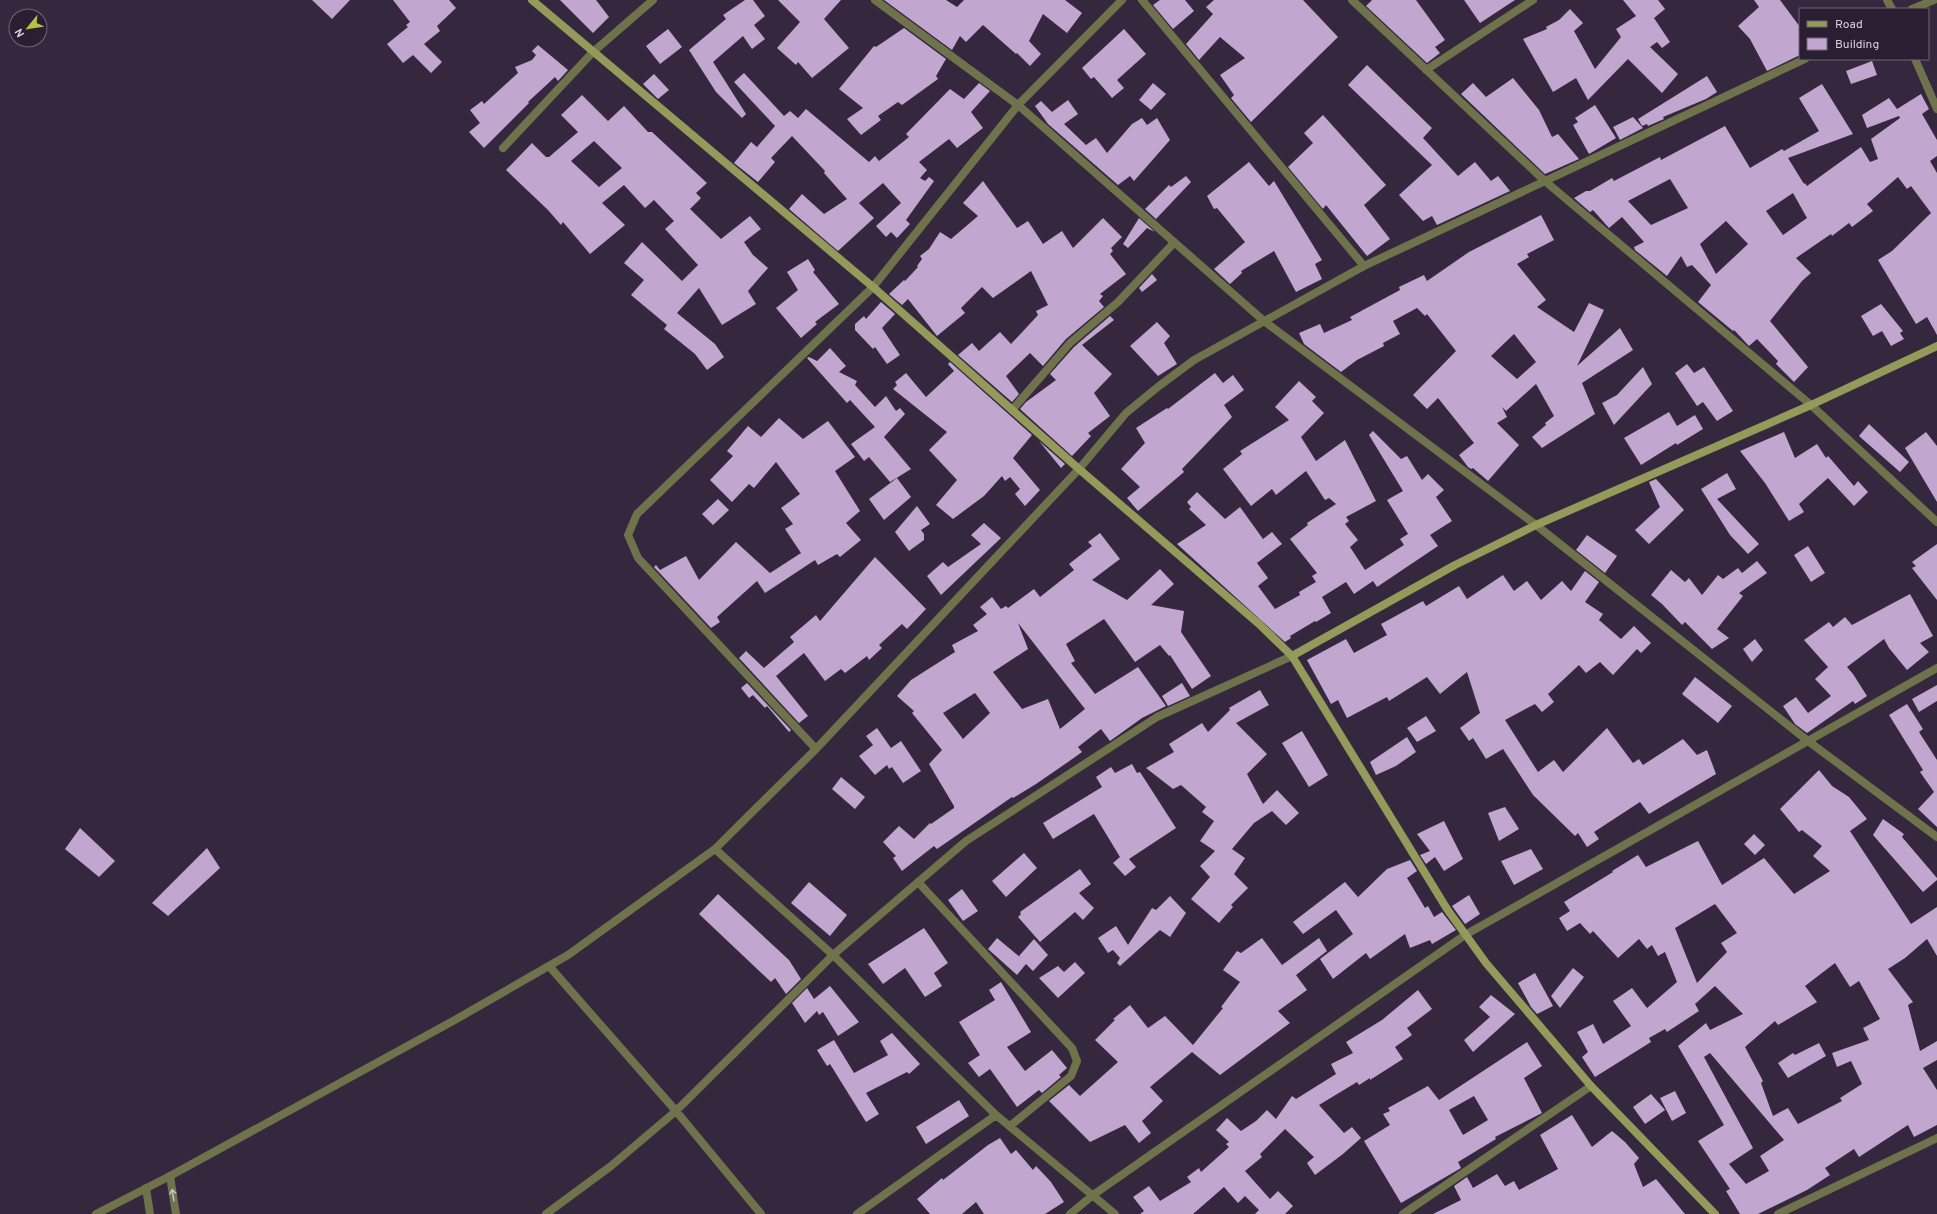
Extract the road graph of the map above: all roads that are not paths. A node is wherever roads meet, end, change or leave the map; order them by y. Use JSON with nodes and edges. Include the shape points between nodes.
{"nodes":[{"id":1,"x":532,"y":0,"type":"edge"},
{"id":2,"x":653,"y":0,"type":"edge"},
{"id":3,"x":875,"y":0,"type":"edge"},
{"id":4,"x":1122,"y":0,"type":"edge"},
{"id":5,"x":1142,"y":0,"type":"edge"},
{"id":6,"x":1352,"y":0,"type":"edge"},
{"id":7,"x":1533,"y":0,"type":"edge"},
{"id":8,"x":1934,"y":0,"type":"edge"},
{"id":9,"x":1914,"y":8,"type":"edge"},
{"id":10,"x":593,"y":52,"type":"junction"},
{"id":11,"x":1803,"y":60,"type":"edge"},
{"id":12,"x":1915,"y":60,"type":"edge"},
{"id":13,"x":1426,"y":70,"type":"junction"},
{"id":14,"x":1018,"y":105,"type":"junction"},
{"id":15,"x":1937,"y":108,"type":"edge"},
{"id":16,"x":503,"y":148,"type":"dead end"},
{"id":17,"x":1546,"y":182,"type":"junction"},
{"id":18,"x":1173,"y":241,"type":"junction"},
{"id":19,"x":1364,"y":266,"type":"junction"},
{"id":20,"x":873,"y":287,"type":"junction"},
{"id":21,"x":1264,"y":321,"type":"junction"},
{"id":22,"x":1937,"y":346,"type":"edge"},
{"id":23,"x":1811,"y":405,"type":"junction"},
{"id":24,"x":1012,"y":410,"type":"junction"},
{"id":25,"x":1079,"y":469,"type":"junction"},
{"id":26,"x":1937,"y":522,"type":"edge"},
{"id":27,"x":1536,"y":525,"type":"junction"},
{"id":28,"x":1292,"y":656,"type":"junction"},
{"id":29,"x":1937,"y":668,"type":"edge"},
{"id":30,"x":1808,"y":741,"type":"junction"},
{"id":31,"x":816,"y":749,"type":"junction"},
{"id":32,"x":1937,"y":837,"type":"edge"},
{"id":33,"x":715,"y":849,"type":"junction"},
{"id":34,"x":918,"y":882,"type":"junction"},
{"id":35,"x":1465,"y":935,"type":"junction"},
{"id":36,"x":833,"y":955,"type":"junction"},
{"id":37,"x":549,"y":966,"type":"junction"},
{"id":38,"x":1591,"y":1086,"type":"junction"},
{"id":39,"x":676,"y":1111,"type":"junction"},
{"id":40,"x":996,"y":1115,"type":"junction"},
{"id":41,"x":1010,"y":1126,"type":"junction"},
{"id":42,"x":1937,"y":1138,"type":"edge"},
{"id":43,"x":170,"y":1176,"type":"junction"},
{"id":44,"x":146,"y":1188,"type":"junction"},
{"id":45,"x":1093,"y":1195,"type":"junction"},
{"id":46,"x":96,"y":1214,"type":"edge"},
{"id":47,"x":150,"y":1214,"type":"edge"},
{"id":48,"x":176,"y":1214,"type":"edge"},
{"id":49,"x":546,"y":1214,"type":"edge"},
{"id":50,"x":761,"y":1214,"type":"edge"},
{"id":51,"x":857,"y":1214,"type":"edge"},
{"id":52,"x":1070,"y":1214,"type":"edge"},
{"id":53,"x":1115,"y":1214,"type":"edge"},
{"id":54,"x":1403,"y":1214,"type":"edge"},
{"id":55,"x":1716,"y":1214,"type":"edge"},
{"id":56,"x":1778,"y":1214,"type":"edge"}],
"edges":[{"from":1,"to":10,"type":"street"},
{"from":2,"to":10,"type":"street"},
{"from":3,"to":14,"type":"street"},
{"from":4,"to":14,"type":"street"},
{"from":5,"to":19,"type":"street"},
{"from":6,"to":13,"type":"street"},
{"from":7,"to":13,"type":"street"},
{"from":8,"to":9,"type":"street"},
{"from":10,"to":16,"type":"street"},
{"from":10,"to":20,"type":"street"},
{"from":11,"to":17,"type":"street"},
{"from":12,"to":15,"type":"street"},
{"from":13,"to":17,"type":"street"},
{"from":14,"to":18,"type":"street"},
{"from":14,"to":20,"type":"street"},
{"from":17,"to":19,"type":"street"},
{"from":17,"to":23,"type":"street"},
{"from":18,"to":21,"type":"street"},
{"from":18,"to":24,"type":"street","via":[[1118,302],[1070,343]]},
{"from":19,"to":21,"type":"street"},
{"from":20,"to":24,"type":"street"},
{"from":20,"to":31,"type":"street","via":[[637,514],[628,535],[638,558]]},
{"from":21,"to":25,"type":"street","via":[[1194,360],[1159,386],[1126,413]]},
{"from":21,"to":27,"type":"street"},
{"from":22,"to":23,"type":"street"},
{"from":23,"to":26,"type":"street"},
{"from":23,"to":27,"type":"street"},
{"from":24,"to":25,"type":"street"},
{"from":25,"to":28,"type":"street","via":[[1259,624]]},
{"from":25,"to":31,"type":"street"},
{"from":27,"to":28,"type":"street","via":[[1455,565]]},
{"from":27,"to":30,"type":"street"},
{"from":28,"to":34,"type":"street","via":[[1157,717],[966,841]]},
{"from":28,"to":35,"type":"street"},
{"from":29,"to":30,"type":"street"},
{"from":30,"to":32,"type":"street"},
{"from":30,"to":35,"type":"street"},
{"from":31,"to":33,"type":"street"},
{"from":33,"to":36,"type":"street"},
{"from":33,"to":37,"type":"street"},
{"from":34,"to":36,"type":"street"},
{"from":34,"to":41,"type":"street","via":[[1072,1048],[1077,1061],[1071,1076]]},
{"from":35,"to":38,"type":"street"},
{"from":35,"to":45,"type":"street"},
{"from":36,"to":39,"type":"street"},
{"from":36,"to":40,"type":"street"},
{"from":37,"to":39,"type":"street"},
{"from":37,"to":43,"type":"street"},
{"from":38,"to":54,"type":"street"},
{"from":38,"to":55,"type":"street"},
{"from":39,"to":49,"type":"street","via":[[611,1166]]},
{"from":39,"to":50,"type":"street"},
{"from":40,"to":41,"type":"street"},
{"from":40,"to":51,"type":"street"},
{"from":41,"to":45,"type":"street"},
{"from":42,"to":56,"type":"street"},
{"from":43,"to":44,"type":"street"},
{"from":48,"to":43,"type":"street","one_way":true},
{"from":44,"to":46,"type":"street"},
{"from":44,"to":47,"type":"street"},
{"from":45,"to":52,"type":"street"},
{"from":45,"to":53,"type":"street"}]}
